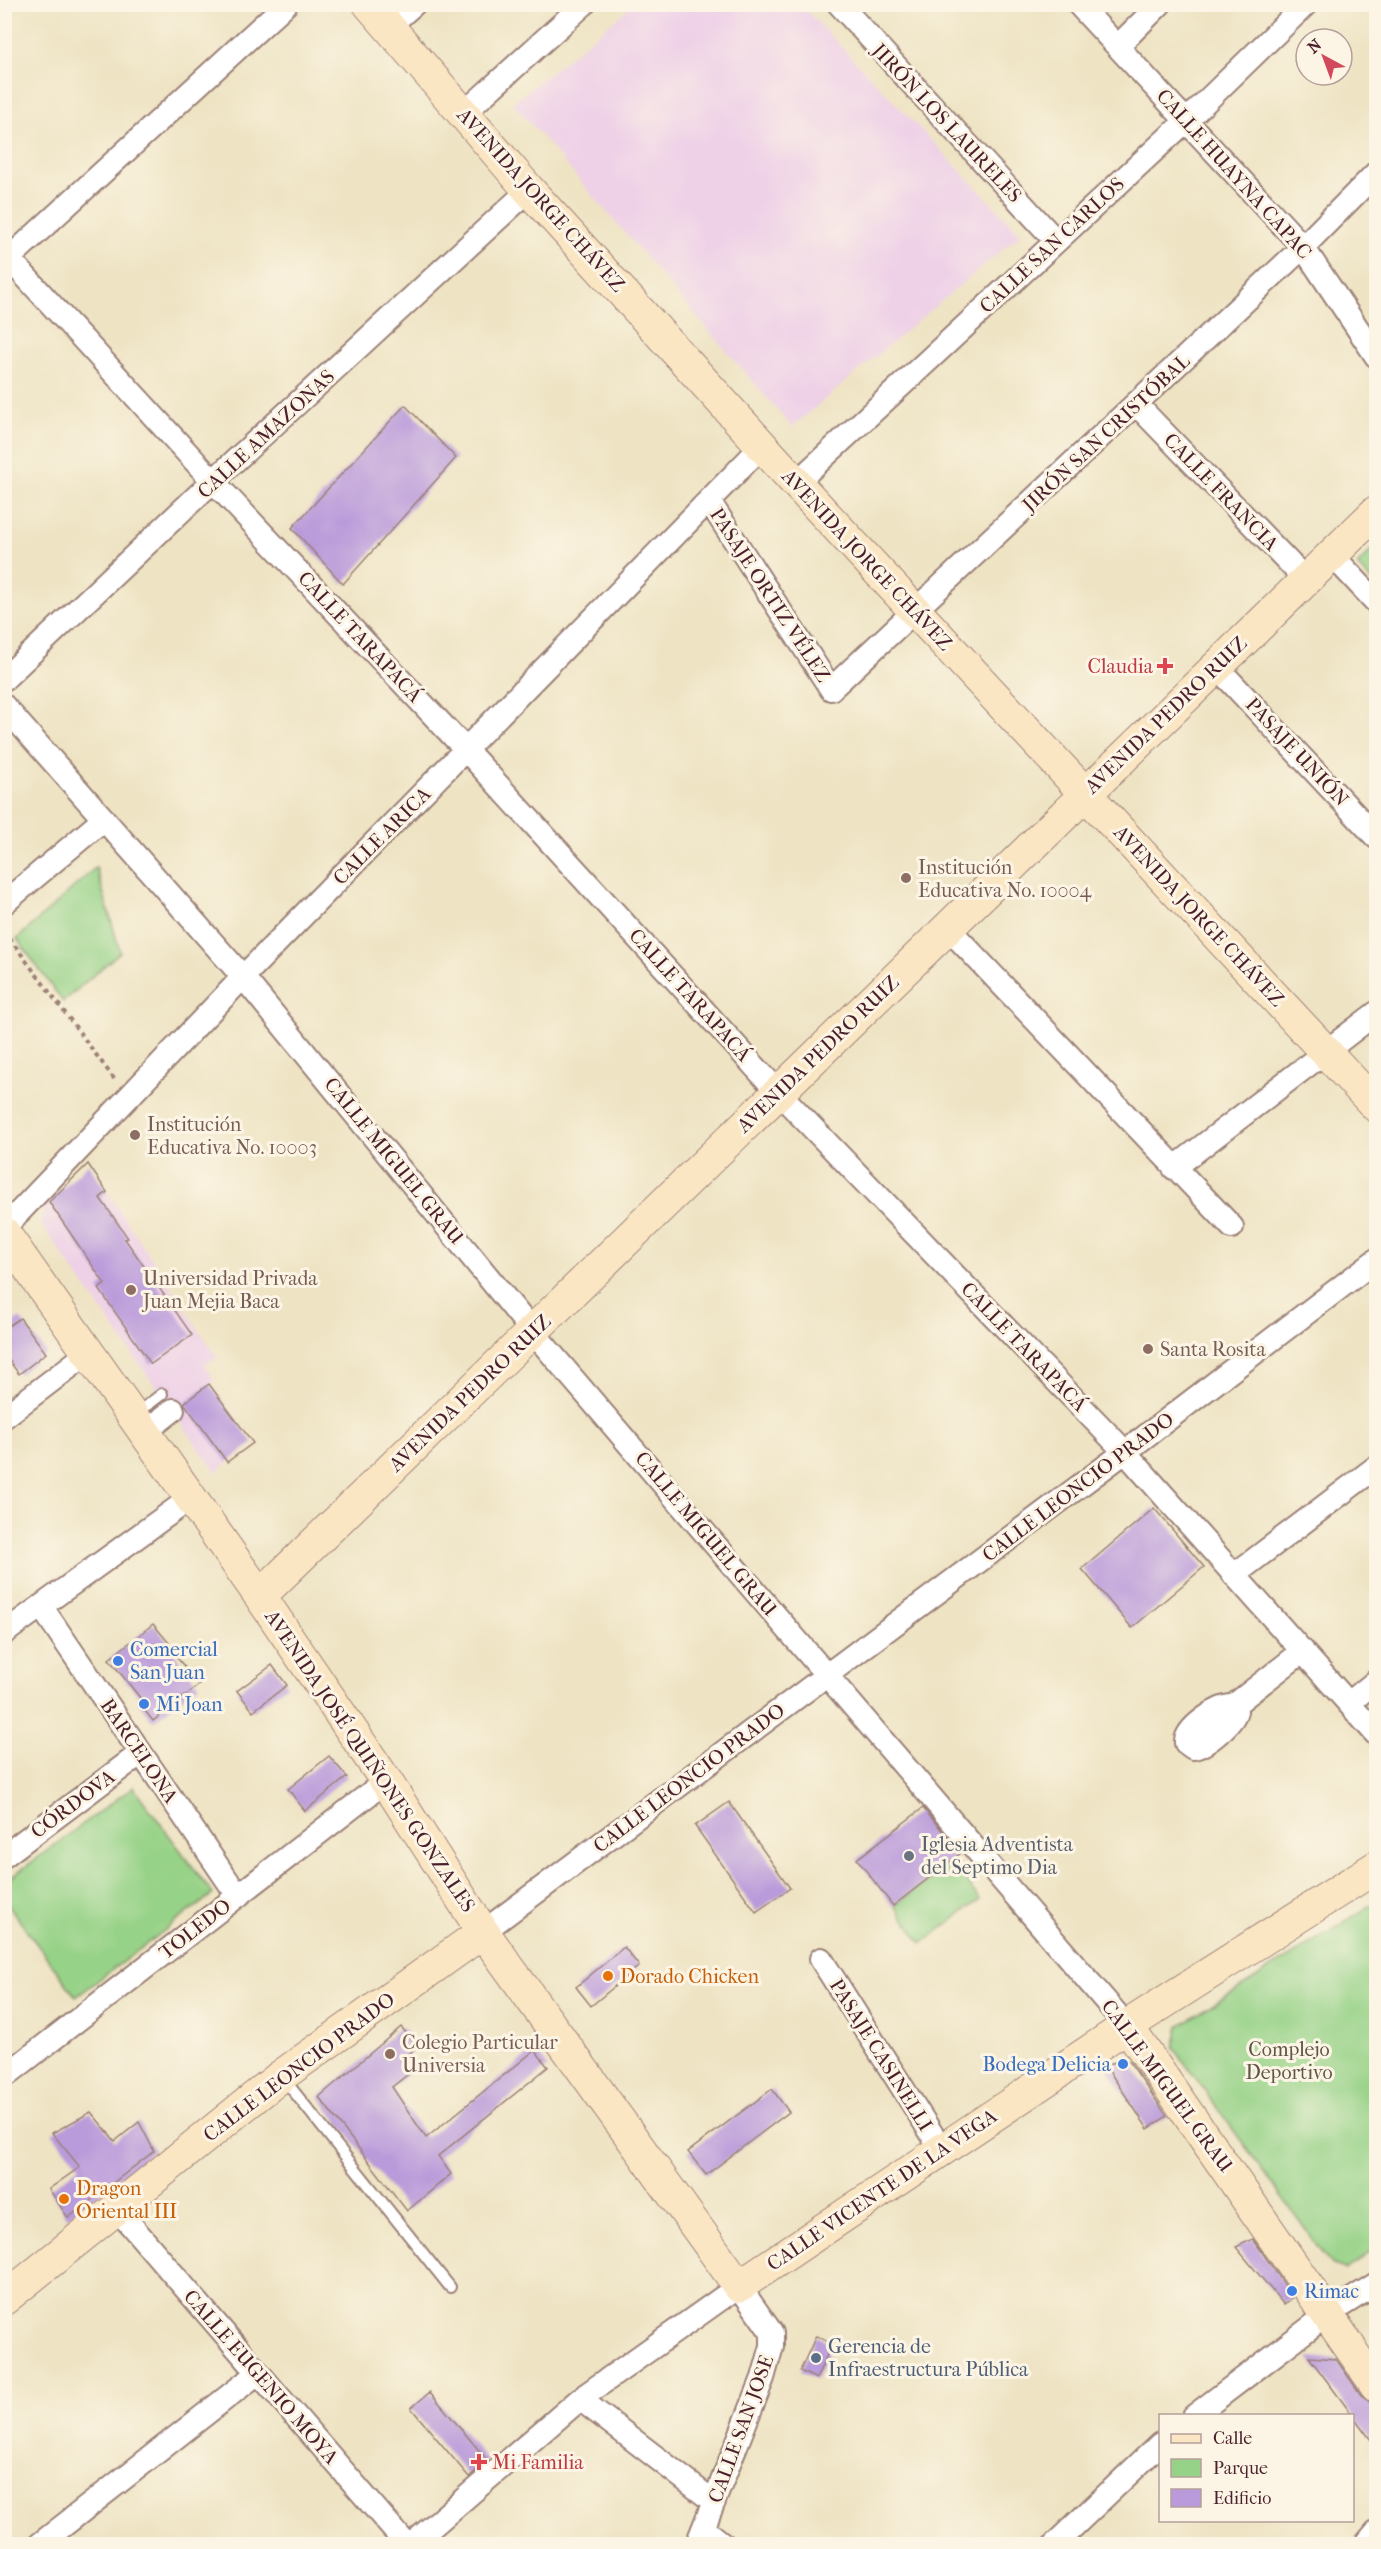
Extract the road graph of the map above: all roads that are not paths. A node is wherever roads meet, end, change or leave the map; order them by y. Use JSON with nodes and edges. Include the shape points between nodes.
{"nodes":[{"id":1,"x":286,"y":4,"type":"edge"},
{"id":2,"x":414,"y":4,"type":"edge"},
{"id":3,"x":584,"y":4,"type":"edge"},
{"id":4,"x":839,"y":4,"type":"edge"},
{"id":5,"x":1078,"y":4,"type":"edge"},
{"id":6,"x":1160,"y":4,"type":"edge"},
{"id":7,"x":1306,"y":4,"type":"edge"},
{"id":8,"x":379,"y":16,"type":"edge"},
{"id":9,"x":1118,"y":46,"type":"junction"},
{"id":10,"x":464,"y":113,"type":"junction"},
{"id":11,"x":1187,"y":120,"type":"junction"},
{"id":12,"x":1374,"y":180,"type":"edge"},
{"id":13,"x":529,"y":190,"type":"junction"},
{"id":14,"x":1056,"y":241,"type":"junction"},
{"id":15,"x":1303,"y":247,"type":"junction"},
{"id":16,"x":6,"y":258,"type":"edge"},
{"id":17,"x":1377,"y":356,"type":"edge"},
{"id":18,"x":1136,"y":404,"type":"junction"},
{"id":19,"x":762,"y":446,"type":"junction"},
{"id":20,"x":213,"y":482,"type":"junction"},
{"id":21,"x":795,"y":483,"type":"junction"},
{"id":22,"x":709,"y":501,"type":"junction"},
{"id":23,"x":1377,"y":512,"type":"edge"},
{"id":24,"x":1332,"y":555,"type":"junction"},
{"id":25,"x":1306,"y":580,"type":"junction"},
{"id":26,"x":1377,"y":602,"type":"edge"},
{"id":27,"x":915,"y":612,"type":"junction"},
{"id":28,"x":1217,"y":666,"type":"junction"},
{"id":29,"x":4,"y":679,"type":"edge"},
{"id":30,"x":831,"y":689,"type":"joint"},
{"id":31,"x":4,"y":706,"type":"edge"},
{"id":32,"x":467,"y":751,"type":"junction"},
{"id":33,"x":1085,"y":794,"type":"junction"},
{"id":34,"x":104,"y":819,"type":"junction"},
{"id":35,"x":1377,"y":837,"type":"edge"},
{"id":36,"x":4,"y":903,"type":"edge"},
{"id":37,"x":948,"y":928,"type":"junction"},
{"id":38,"x":243,"y":976,"type":"junction"},
{"id":39,"x":1377,"y":1013,"type":"edge"},
{"id":40,"x":1326,"y":1052,"type":"junction"},
{"id":41,"x":779,"y":1093,"type":"junction"},
{"id":42,"x":1377,"y":1106,"type":"edge"},
{"id":43,"x":1174,"y":1168,"type":"junction"},
{"id":44,"x":1232,"y":1227,"type":"dead end"},
{"id":45,"x":4,"y":1228,"type":"edge"},
{"id":46,"x":4,"y":1233,"type":"edge"},
{"id":47,"x":1377,"y":1260,"type":"edge"},
{"id":48,"x":533,"y":1332,"type":"junction"},
{"id":49,"x":88,"y":1353,"type":"junction"},
{"id":50,"x":167,"y":1402,"type":"dead end"},
{"id":51,"x":4,"y":1417,"type":"edge"},
{"id":52,"x":139,"y":1425,"type":"junction"},
{"id":53,"x":1125,"y":1452,"type":"junction"},
{"id":54,"x":1377,"y":1467,"type":"edge"},
{"id":55,"x":191,"y":1498,"type":"junction"},
{"id":56,"x":1234,"y":1575,"type":"junction"},
{"id":57,"x":260,"y":1596,"type":"junction"},
{"id":58,"x":41,"y":1606,"type":"junction"},
{"id":59,"x":4,"y":1633,"type":"edge"},
{"id":60,"x":1303,"y":1651,"type":"junction"},
{"id":61,"x":826,"y":1675,"type":"junction"},
{"id":62,"x":1377,"y":1681,"type":"edge"},
{"id":63,"x":1349,"y":1703,"type":"junction"},
{"id":64,"x":1233,"y":1706,"type":"dead end"},
{"id":65,"x":1377,"y":1734,"type":"edge"},
{"id":66,"x":141,"y":1753,"type":"junction"},
{"id":67,"x":386,"y":1781,"type":"junction"},
{"id":68,"x":4,"y":1856,"type":"edge"},
{"id":69,"x":1377,"y":1867,"type":"edge"},
{"id":70,"x":238,"y":1896,"type":"junction"},
{"id":71,"x":483,"y":1932,"type":"junction"},
{"id":72,"x":821,"y":1959,"type":"dead end"},
{"id":73,"x":1127,"y":2026,"type":"junction"},
{"id":74,"x":281,"y":2076,"type":"junction"},
{"id":75,"x":4,"y":2077,"type":"edge"},
{"id":76,"x":942,"y":2150,"type":"junction"},
{"id":77,"x":117,"y":2209,"type":"junction"},
{"id":78,"x":1377,"y":2284,"type":"edge"},
{"id":79,"x":739,"y":2286,"type":"junction"},
{"id":80,"x":450,"y":2287,"type":"dead end"},
{"id":81,"x":4,"y":2299,"type":"edge"},
{"id":82,"x":1328,"y":2314,"type":"junction"},
{"id":83,"x":258,"y":2373,"type":"junction"},
{"id":84,"x":1377,"y":2385,"type":"edge"},
{"id":85,"x":580,"y":2399,"type":"junction"},
{"id":86,"x":1195,"y":2414,"type":"edge"},
{"id":87,"x":1159,"y":2446,"type":"edge"},
{"id":88,"x":714,"y":2502,"type":"junction"},
{"id":89,"x":1377,"y":2532,"type":"edge"},
{"id":90,"x":700,"y":2536,"type":"edge"},
{"id":91,"x":40,"y":2544,"type":"edge"},
{"id":92,"x":406,"y":2544,"type":"edge"},
{"id":93,"x":412,"y":2544,"type":"edge"},
{"id":94,"x":723,"y":2544,"type":"edge"},
{"id":95,"x":1055,"y":2544,"type":"edge"},
{"id":96,"x":1366,"y":2544,"type":"edge"}],
"edges":[{"from":1,"to":16,"type":"street"},
{"from":2,"to":8,"type":"street"},
{"from":3,"to":10,"type":"street"},
{"from":4,"to":14,"type":"street","name":"JIRÓN LOS LAURELES"},
{"from":5,"to":9,"type":"street","name":"CALLE HUAYNA CAPAC"},
{"from":6,"to":9,"type":"street"},
{"from":7,"to":11,"type":"street","name":"CALLE SAN CARLOS"},
{"from":8,"to":10,"type":"street","name":"AVENIDA JORGE CHÁVEZ"},
{"from":9,"to":11,"type":"street","name":"CALLE HUAYNA CAPAC"},
{"from":10,"to":13,"type":"street","name":"AVENIDA JORGE CHÁVEZ"},
{"from":11,"to":14,"type":"street","name":"CALLE SAN CARLOS"},
{"from":11,"to":15,"type":"street","name":"CALLE HUAYNA CAPAC"},
{"from":12,"to":15,"type":"street","name":"JIRÓN SAN CRISTÓBAL"},
{"from":13,"to":19,"type":"street","name":"AVENIDA JORGE CHÁVEZ"},
{"from":13,"to":20,"type":"street","name":"CALLE AMAZONAS"},
{"from":14,"to":21,"type":"street","name":"CALLE SAN CARLOS"},
{"from":15,"to":17,"type":"street","name":"CALLE HUAYNA CAPAC"},
{"from":15,"to":18,"type":"street","name":"JIRÓN SAN CRISTÓBAL"},
{"from":16,"to":20,"type":"street","name":"CALLE TARAPACÁ"},
{"from":18,"to":25,"type":"street","name":"CALLE FRANCIA"},
{"from":18,"to":27,"type":"street","name":"JIRÓN SAN CRISTÓBAL"},
{"from":19,"to":21,"type":"street","name":"AVENIDA JORGE CHÁVEZ"},
{"from":19,"to":22,"type":"street","name":"CALLE ARICA"},
{"from":20,"to":29,"type":"street","name":"CALLE AMAZONAS"},
{"from":20,"to":32,"type":"street","name":"CALLE TARAPACÁ"},
{"from":21,"to":27,"type":"street","name":"AVENIDA JORGE CHÁVEZ"},
{"from":22,"to":30,"type":"street","name":"PASAJE ORTIZ VÉLEZ"},
{"from":22,"to":32,"type":"street","name":"CALLE ARICA"},
{"from":23,"to":24,"type":"street","name":"AVENIDA PEDRO RUIZ"},
{"from":24,"to":25,"type":"street","name":"AVENIDA PEDRO RUIZ"},
{"from":24,"to":26,"type":"street"},
{"from":25,"to":28,"type":"street","name":"AVENIDA PEDRO RUIZ"},
{"from":27,"to":30,"type":"street","name":"JIRÓN SAN CRISTÓBAL"},
{"from":27,"to":33,"type":"street","name":"AVENIDA JORGE CHÁVEZ"},
{"from":28,"to":33,"type":"street","name":"AVENIDA PEDRO RUIZ"},
{"from":28,"to":35,"type":"street","name":"PASAJE UNIÓN"},
{"from":31,"to":34,"type":"street","name":"CALLE MIGUEL GRAU"},
{"from":32,"to":38,"type":"street","name":"CALLE ARICA"},
{"from":32,"to":41,"type":"street","name":"CALLE TARAPACÁ"},
{"from":33,"to":37,"type":"street","name":"AVENIDA PEDRO RUIZ"},
{"from":33,"to":40,"type":"street","name":"AVENIDA JORGE CHÁVEZ"},
{"from":34,"to":36,"type":"street"},
{"from":34,"to":38,"type":"street","name":"CALLE MIGUEL GRAU"},
{"from":37,"to":41,"type":"street","name":"AVENIDA PEDRO RUIZ"},
{"from":37,"to":43,"type":"street"},
{"from":38,"to":45,"type":"street","name":"CALLE ARICA"},
{"from":38,"to":48,"type":"street","name":"CALLE MIGUEL GRAU"},
{"from":39,"to":40,"type":"street"},
{"from":40,"to":42,"type":"street","name":"AVENIDA JORGE CHÁVEZ"},
{"from":40,"to":43,"type":"street"},
{"from":41,"to":48,"type":"street","name":"AVENIDA PEDRO RUIZ"},
{"from":41,"to":53,"type":"street","name":"CALLE TARAPACÁ"},
{"from":43,"to":44,"type":"street"},
{"from":46,"to":49,"type":"street","name":"AVENIDA JOSÉ QUIÑONES GONZALES"},
{"from":47,"to":53,"type":"street","name":"CALLE LEONCIO PRADO"},
{"from":48,"to":57,"type":"street","name":"AVENIDA PEDRO RUIZ"},
{"from":48,"to":61,"type":"street","name":"CALLE MIGUEL GRAU"},
{"from":49,"to":51,"type":"street"},
{"from":49,"to":52,"type":"street","name":"AVENIDA JOSÉ QUIÑONES GONZALES"},
{"from":50,"to":52,"type":"street"},
{"from":52,"to":55,"type":"street","name":"AVENIDA JOSÉ QUIÑONES GONZALES"},
{"from":53,"to":56,"type":"street","name":"CALLE TARAPACÁ"},
{"from":53,"to":61,"type":"street","name":"CALLE LEONCIO PRADO"},
{"from":54,"to":56,"type":"street"},
{"from":55,"to":57,"type":"street","name":"AVENIDA JOSÉ QUIÑONES GONZALES"},
{"from":55,"to":58,"type":"street"},
{"from":56,"to":60,"type":"street","name":"CALLE TARAPACÁ"},
{"from":57,"to":67,"type":"street","name":"AVENIDA JOSÉ QUIÑONES GONZALES"},
{"from":58,"to":59,"type":"street"},
{"from":58,"to":66,"type":"street","name":"BARCELONA"},
{"from":60,"to":63,"type":"street","name":"CALLE TARAPACÁ"},
{"from":60,"to":64,"type":"street"},
{"from":61,"to":71,"type":"street","name":"CALLE LEONCIO PRADO"},
{"from":61,"to":73,"type":"street","name":"CALLE MIGUEL GRAU"},
{"from":62,"to":63,"type":"street"},
{"from":63,"to":65,"type":"street","name":"CALLE TARAPACÁ"},
{"from":66,"to":68,"type":"street","name":"CÓRDOVA"},
{"from":66,"to":70,"type":"street","name":"BARCELONA"},
{"from":67,"to":70,"type":"street","name":"TOLEDO"},
{"from":67,"to":71,"type":"street","name":"AVENIDA JOSÉ QUIÑONES GONZALES"},
{"from":69,"to":73,"type":"street","name":"CALLE VICENTE DE LA VEGA"},
{"from":70,"to":75,"type":"street","name":"TOLEDO"},
{"from":71,"to":74,"type":"street","name":"CALLE LEONCIO PRADO"},
{"from":71,"to":79,"type":"street","name":"AVENIDA JOSÉ QUIÑONES GONZALES"},
{"from":72,"to":76,"type":"street","name":"PASAJE CASINELLI"},
{"from":73,"to":76,"type":"street","name":"CALLE VICENTE DE LA VEGA"},
{"from":73,"to":82,"type":"street","name":"CALLE MIGUEL GRAU"},
{"from":74,"to":77,"type":"street","name":"CALLE LEONCIO PRADO"},
{"from":74,"to":80,"type":"lane"},
{"from":76,"to":79,"type":"street","name":"CALLE VICENTE DE LA VEGA"},
{"from":77,"to":81,"type":"street","name":"CALLE LEONCIO PRADO"},
{"from":77,"to":83,"type":"street","name":"CALLE EUGENIO MOYA"},
{"from":78,"to":82,"type":"street"},
{"from":79,"to":85,"type":"street","name":"CALLE VICENTE DE LA VEGA"},
{"from":79,"to":88,"type":"street","name":"CALLE SAN JOSE","via":[[772,2333],[772,2346]]},
{"from":82,"to":84,"type":"street","name":"CALLE MIGUEL GRAU"},
{"from":82,"to":86,"type":"street"},
{"from":83,"to":91,"type":"street"},
{"from":83,"to":92,"type":"street","name":"CALLE EUGENIO MOYA"},
{"from":85,"to":88,"type":"street"},
{"from":85,"to":93,"type":"street","name":"CALLE VICENTE DE LA VEGA"},
{"from":87,"to":95,"type":"street"},
{"from":88,"to":90,"type":"street","name":"CALLE SAN JOSE"},
{"from":89,"to":96,"type":"street"},
{"from":90,"to":94,"type":"street"}]}
